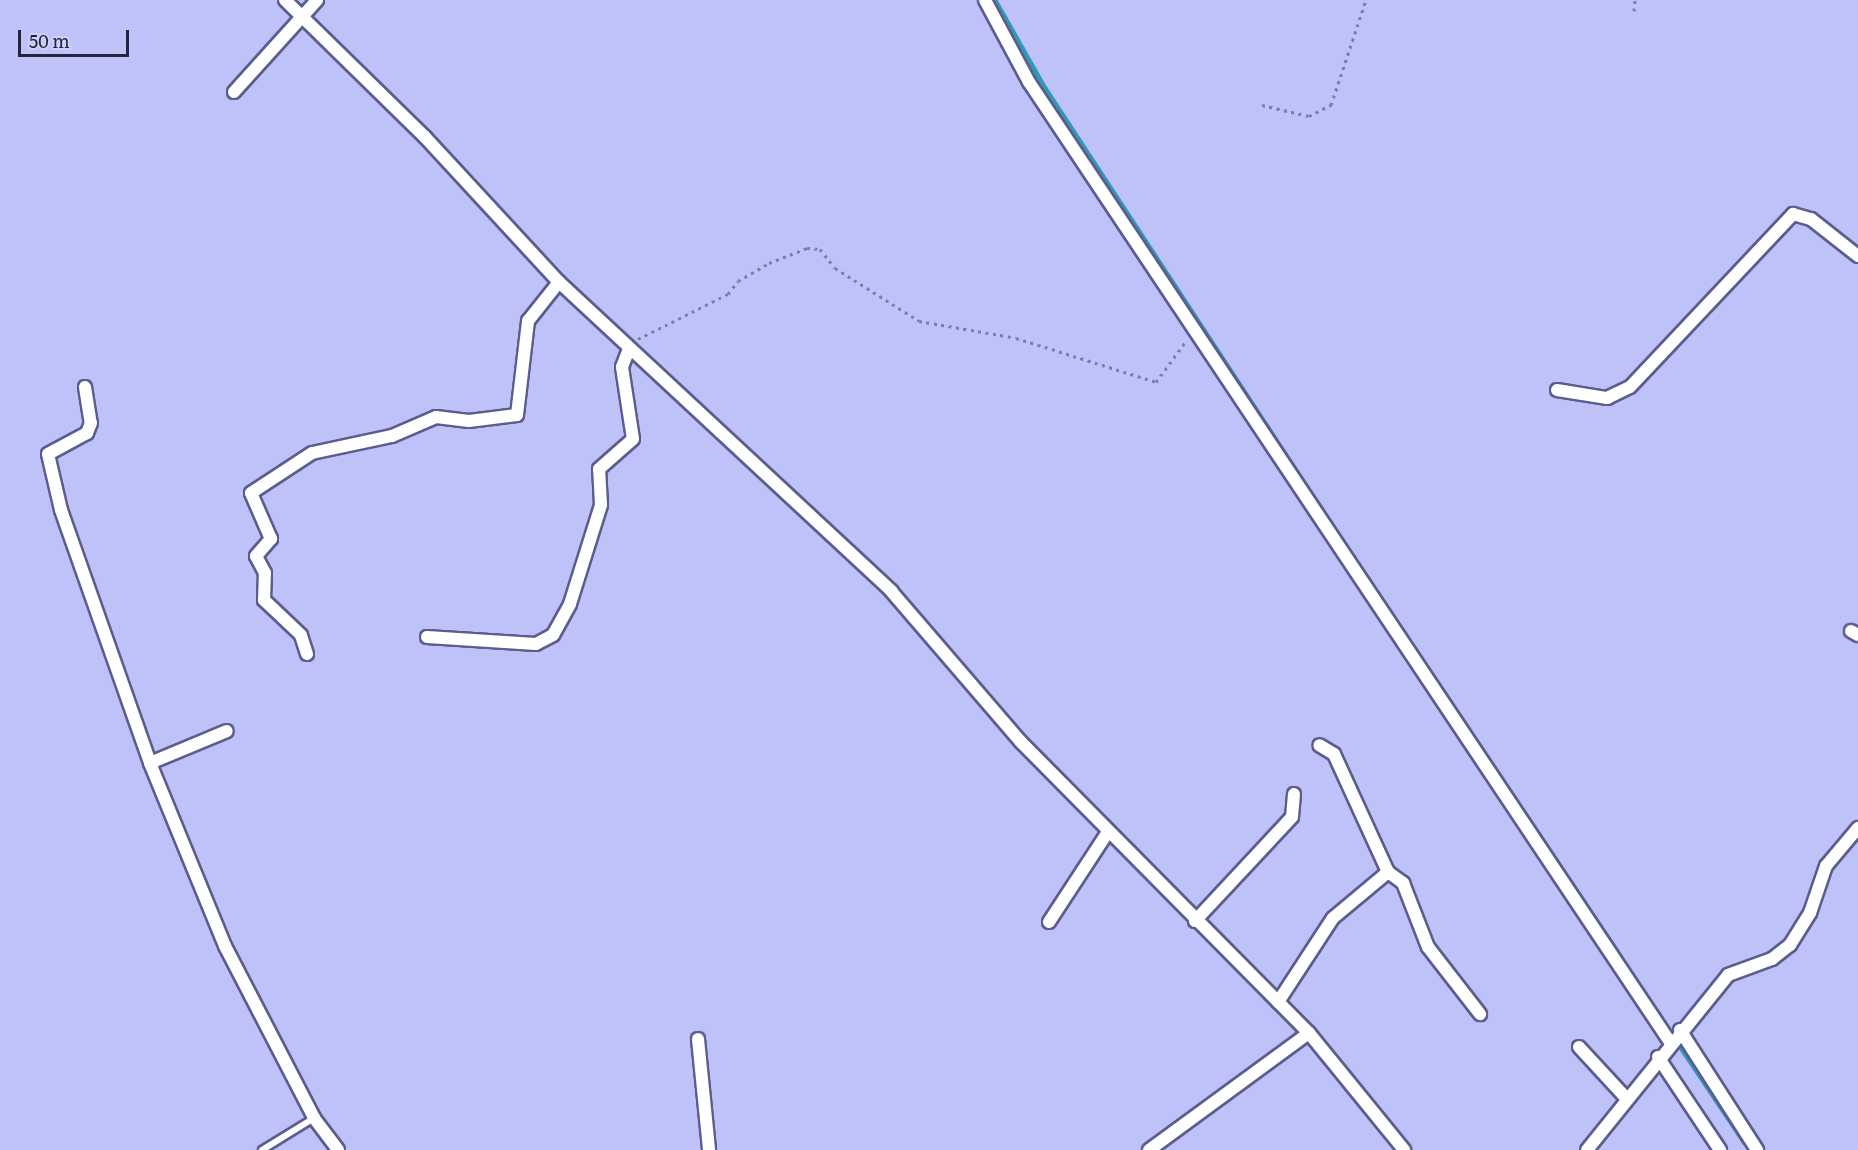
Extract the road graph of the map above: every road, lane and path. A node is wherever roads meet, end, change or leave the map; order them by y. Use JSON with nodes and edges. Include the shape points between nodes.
{"nodes":[{"id":1,"x":285,"y":0,"type":"edge"},
{"id":2,"x":317,"y":0,"type":"edge"},
{"id":3,"x":985,"y":0,"type":"edge"},
{"id":4,"x":1366,"y":0,"type":"edge"},
{"id":5,"x":1635,"y":0,"type":"edge"},
{"id":6,"x":1634,"y":11,"type":"dead end"},
{"id":7,"x":301,"y":15,"type":"junction"},
{"id":8,"x":234,"y":92,"type":"dead end"},
{"id":9,"x":1262,"y":105,"type":"dead end"},
{"id":10,"x":1858,"y":256,"type":"edge"},
{"id":11,"x":559,"y":282,"type":"junction"},
{"id":12,"x":1194,"y":329,"type":"junction"},
{"id":13,"x":627,"y":347,"type":"junction"},
{"id":14,"x":85,"y":387,"type":"dead end"},
{"id":15,"x":1557,"y":390,"type":"dead end"},
{"id":16,"x":426,"y":637,"type":"dead end"},
{"id":17,"x":307,"y":654,"type":"dead end"},
{"id":18,"x":227,"y":731,"type":"dead end"},
{"id":19,"x":1319,"y":745,"type":"dead end"},
{"id":20,"x":150,"y":763,"type":"junction"},
{"id":21,"x":1294,"y":794,"type":"dead end"},
{"id":22,"x":1858,"y":828,"type":"edge"},
{"id":23,"x":1108,"y":832,"type":"junction"},
{"id":24,"x":1388,"y":872,"type":"junction"},
{"id":25,"x":1195,"y":921,"type":"junction"},
{"id":26,"x":1049,"y":922,"type":"dead end"},
{"id":27,"x":1278,"y":1002,"type":"junction"},
{"id":28,"x":1480,"y":1014,"type":"dead end"},
{"id":29,"x":1680,"y":1030,"type":"junction"},
{"id":30,"x":1309,"y":1033,"type":"junction"},
{"id":31,"x":698,"y":1039,"type":"dead end"},
{"id":32,"x":1670,"y":1042,"type":"junction"},
{"id":33,"x":1579,"y":1047,"type":"dead end"},
{"id":34,"x":1658,"y":1057,"type":"junction"},
{"id":35,"x":1627,"y":1100,"type":"junction"},
{"id":36,"x":314,"y":1118,"type":"junction"},
{"id":37,"x":262,"y":1150,"type":"edge"},
{"id":38,"x":338,"y":1150,"type":"edge"},
{"id":39,"x":709,"y":1150,"type":"edge"},
{"id":40,"x":1149,"y":1150,"type":"edge"},
{"id":41,"x":1404,"y":1150,"type":"edge"},
{"id":42,"x":1587,"y":1150,"type":"edge"},
{"id":43,"x":1720,"y":1150,"type":"edge"},
{"id":44,"x":1757,"y":1150,"type":"edge"}],
"edges":[{"from":1,"to":7,"type":"street"},
{"from":2,"to":7,"type":"street"},
{"from":3,"to":12,"type":"street","via":[[1029,82]]},
{"from":4,"to":9,"type":"path","via":[[1331,105],[1309,116]]},
{"from":5,"to":6,"type":"path"},
{"from":7,"to":8,"type":"street"},
{"from":7,"to":11,"type":"street","via":[[425,137]]},
{"from":10,"to":15,"type":"street","via":[[1811,219],[1793,214],[1630,387],[1607,398]]},
{"from":11,"to":13,"type":"street"},
{"from":11,"to":17,"type":"street","via":[[528,321],[517,415],[469,421],[436,417],[392,436],[312,453],[251,493],[271,539],[256,556],[266,578],[264,600],[301,635]]},
{"from":12,"to":13,"type":"path","via":[[1156,382],[1016,338],[919,321],[835,268],[820,249],[807,248],[769,263],[738,281],[728,294]]},
{"from":12,"to":32,"type":"street"},
{"from":13,"to":16,"type":"street","via":[[622,367],[633,439],[599,469],[601,505],[570,604],[553,635],[536,645]]},
{"from":13,"to":23,"type":"street","via":[[891,591],[1021,742]]},
{"from":14,"to":20,"type":"street","via":[[91,423],[87,433],[53,447],[46,462]]},
{"from":18,"to":20,"type":"street"},
{"from":19,"to":24,"type":"street","via":[[1334,754]]},
{"from":20,"to":36,"type":"street","via":[[225,946]]},
{"from":21,"to":25,"type":"street","via":[[1292,817]]},
{"from":22,"to":29,"type":"street","via":[[1826,866],[1810,913],[1790,945],[1772,960],[1728,975]]},
{"from":23,"to":25,"type":"street"},
{"from":23,"to":26,"type":"street"},
{"from":24,"to":27,"type":"street","via":[[1333,918]]},
{"from":24,"to":28,"type":"street","via":[[1403,883],[1428,947]]},
{"from":25,"to":27,"type":"street"},
{"from":27,"to":30,"type":"street"},
{"from":29,"to":32,"type":"street"},
{"from":29,"to":44,"type":"street"},
{"from":30,"to":40,"type":"street"},
{"from":30,"to":41,"type":"street"},
{"from":31,"to":39,"type":"street"},
{"from":32,"to":34,"type":"street"},
{"from":33,"to":35,"type":"street"},
{"from":34,"to":35,"type":"street"},
{"from":34,"to":43,"type":"street"},
{"from":35,"to":42,"type":"street"},
{"from":36,"to":37,"type":"lane"},
{"from":36,"to":38,"type":"street"}]}
